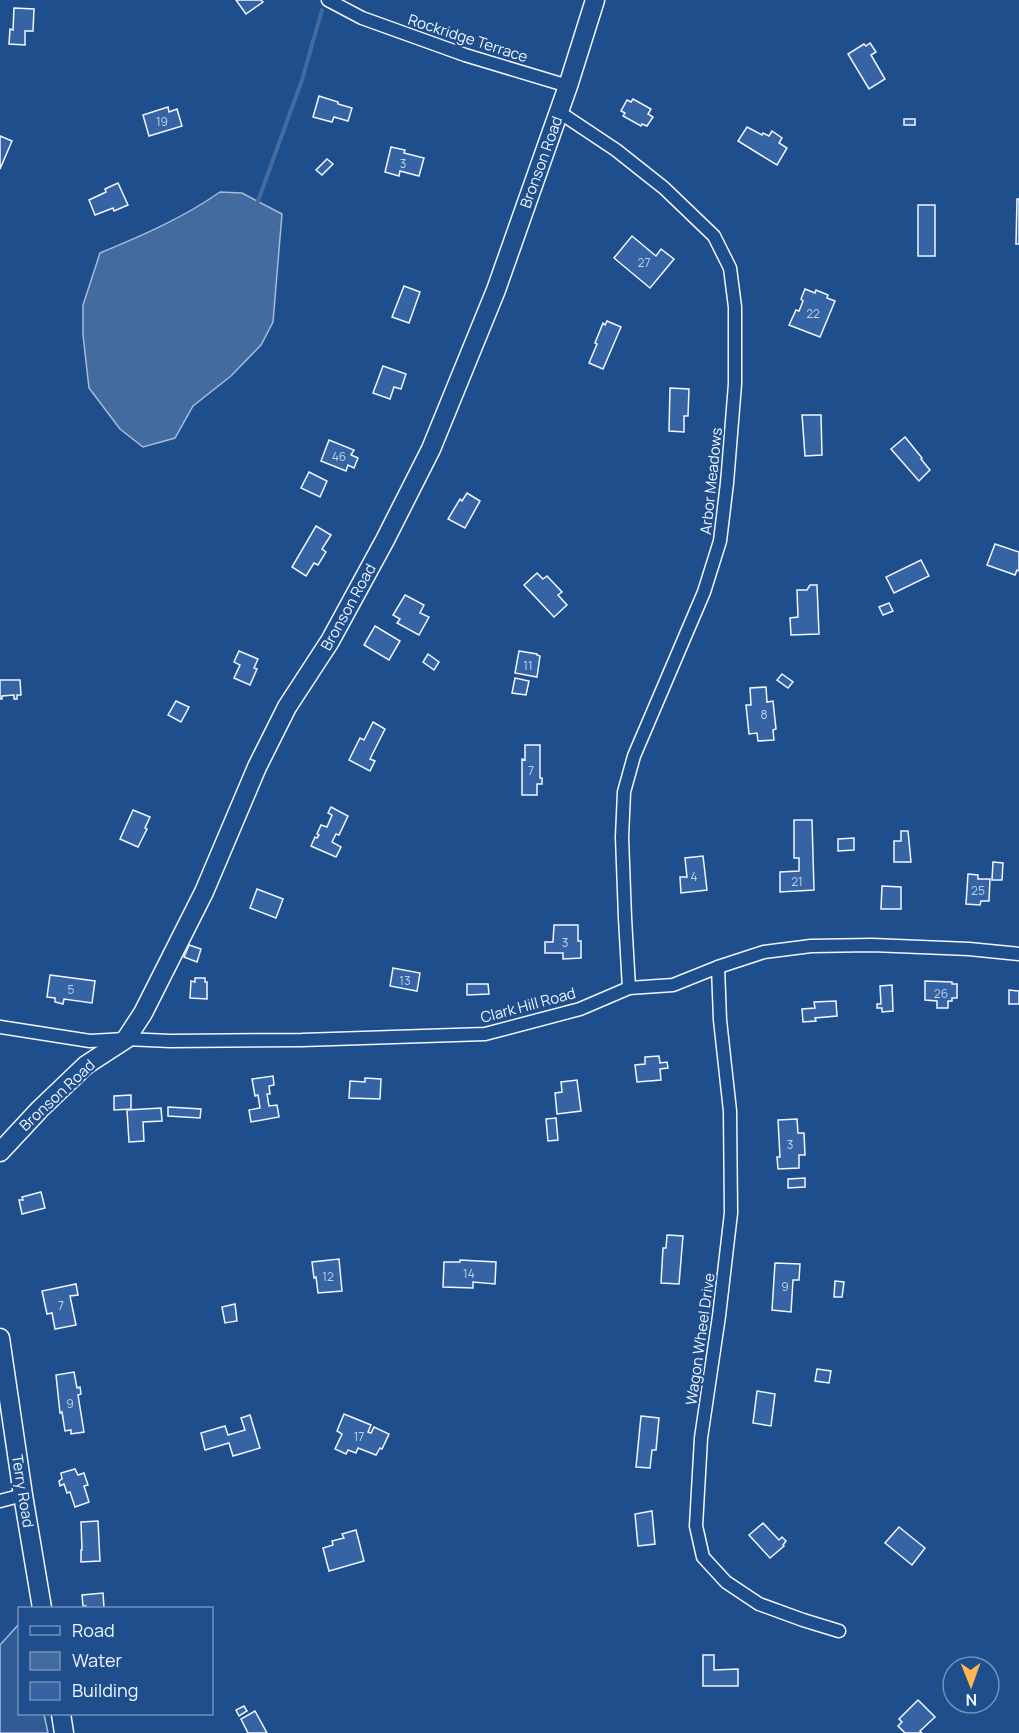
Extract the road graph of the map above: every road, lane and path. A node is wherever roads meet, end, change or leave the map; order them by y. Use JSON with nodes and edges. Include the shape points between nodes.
{"nodes":[{"id":1,"x":328,"y":0,"type":"edge"},
{"id":2,"x":595,"y":0,"type":"edge"},
{"id":3,"x":568,"y":86,"type":"junction"},
{"id":4,"x":559,"y":112,"type":"junction"},
{"id":5,"x":1019,"y":954,"type":"edge"},
{"id":6,"x":718,"y":967,"type":"junction"},
{"id":7,"x":629,"y":988,"type":"junction"},
{"id":8,"x":0,"y":1027,"type":"edge"},
{"id":9,"x":126,"y":1039,"type":"junction"},
{"id":10,"x":0,"y":1152,"type":"edge"},
{"id":11,"x":0,"y":1338,"type":"edge"},
{"id":12,"x":23,"y":1495,"type":"junction"},
{"id":13,"x":0,"y":1501,"type":"edge"},
{"id":14,"x":42,"y":1607,"type":"edge"},
{"id":15,"x":839,"y":1631,"type":"dead end"},
{"id":16,"x":60,"y":1715,"type":"edge"},
{"id":17,"x":64,"y":1733,"type":"edge"}],
"edges":[{"from":1,"to":3,"type":"street","name":"Rockridge Terrace","via":[[354,15],[465,55]]},
{"from":2,"to":3,"type":"street","name":"Bronson Road"},
{"from":3,"to":4,"type":"street","name":"Bronson Road"},
{"from":4,"to":7,"type":"street","name":"Arbor Meadows","via":[[664,188],[714,236],[730,268],[735,307],[735,384],[720,541],[704,592],[634,756],[624,792],[622,837]]},
{"from":4,"to":9,"type":"street","name":"Bronson Road","via":[[496,290],[431,449],[330,641],[287,707],[256,767],[204,892],[144,1013]]},
{"from":5,"to":6,"type":"street","name":"Clark Hill Road","via":[[969,948],[811,946],[764,952]]},
{"from":6,"to":7,"type":"street","name":"Clark Hill Road","via":[[674,985]]},
{"from":6,"to":15,"type":"street","name":"Wagon Wheel Drive","via":[[730,1111],[731,1213],[700,1438],[696,1526],[703,1557],[726,1582],[759,1604]]},
{"from":7,"to":9,"type":"street","name":"Clark Hill Road","via":[[580,1009],[485,1034],[291,1040]]},
{"from":8,"to":9,"type":"street","name":"Clark Hill Road","via":[[90,1041]]},
{"from":9,"to":10,"type":"street","name":"Bronson Road","via":[[86,1065]]},
{"from":11,"to":12,"type":"street","name":"Terry Road"},
{"from":12,"to":13,"type":"street"},
{"from":12,"to":14,"type":"street","name":"Terry Road"},
{"from":16,"to":17,"type":"street"}]}
